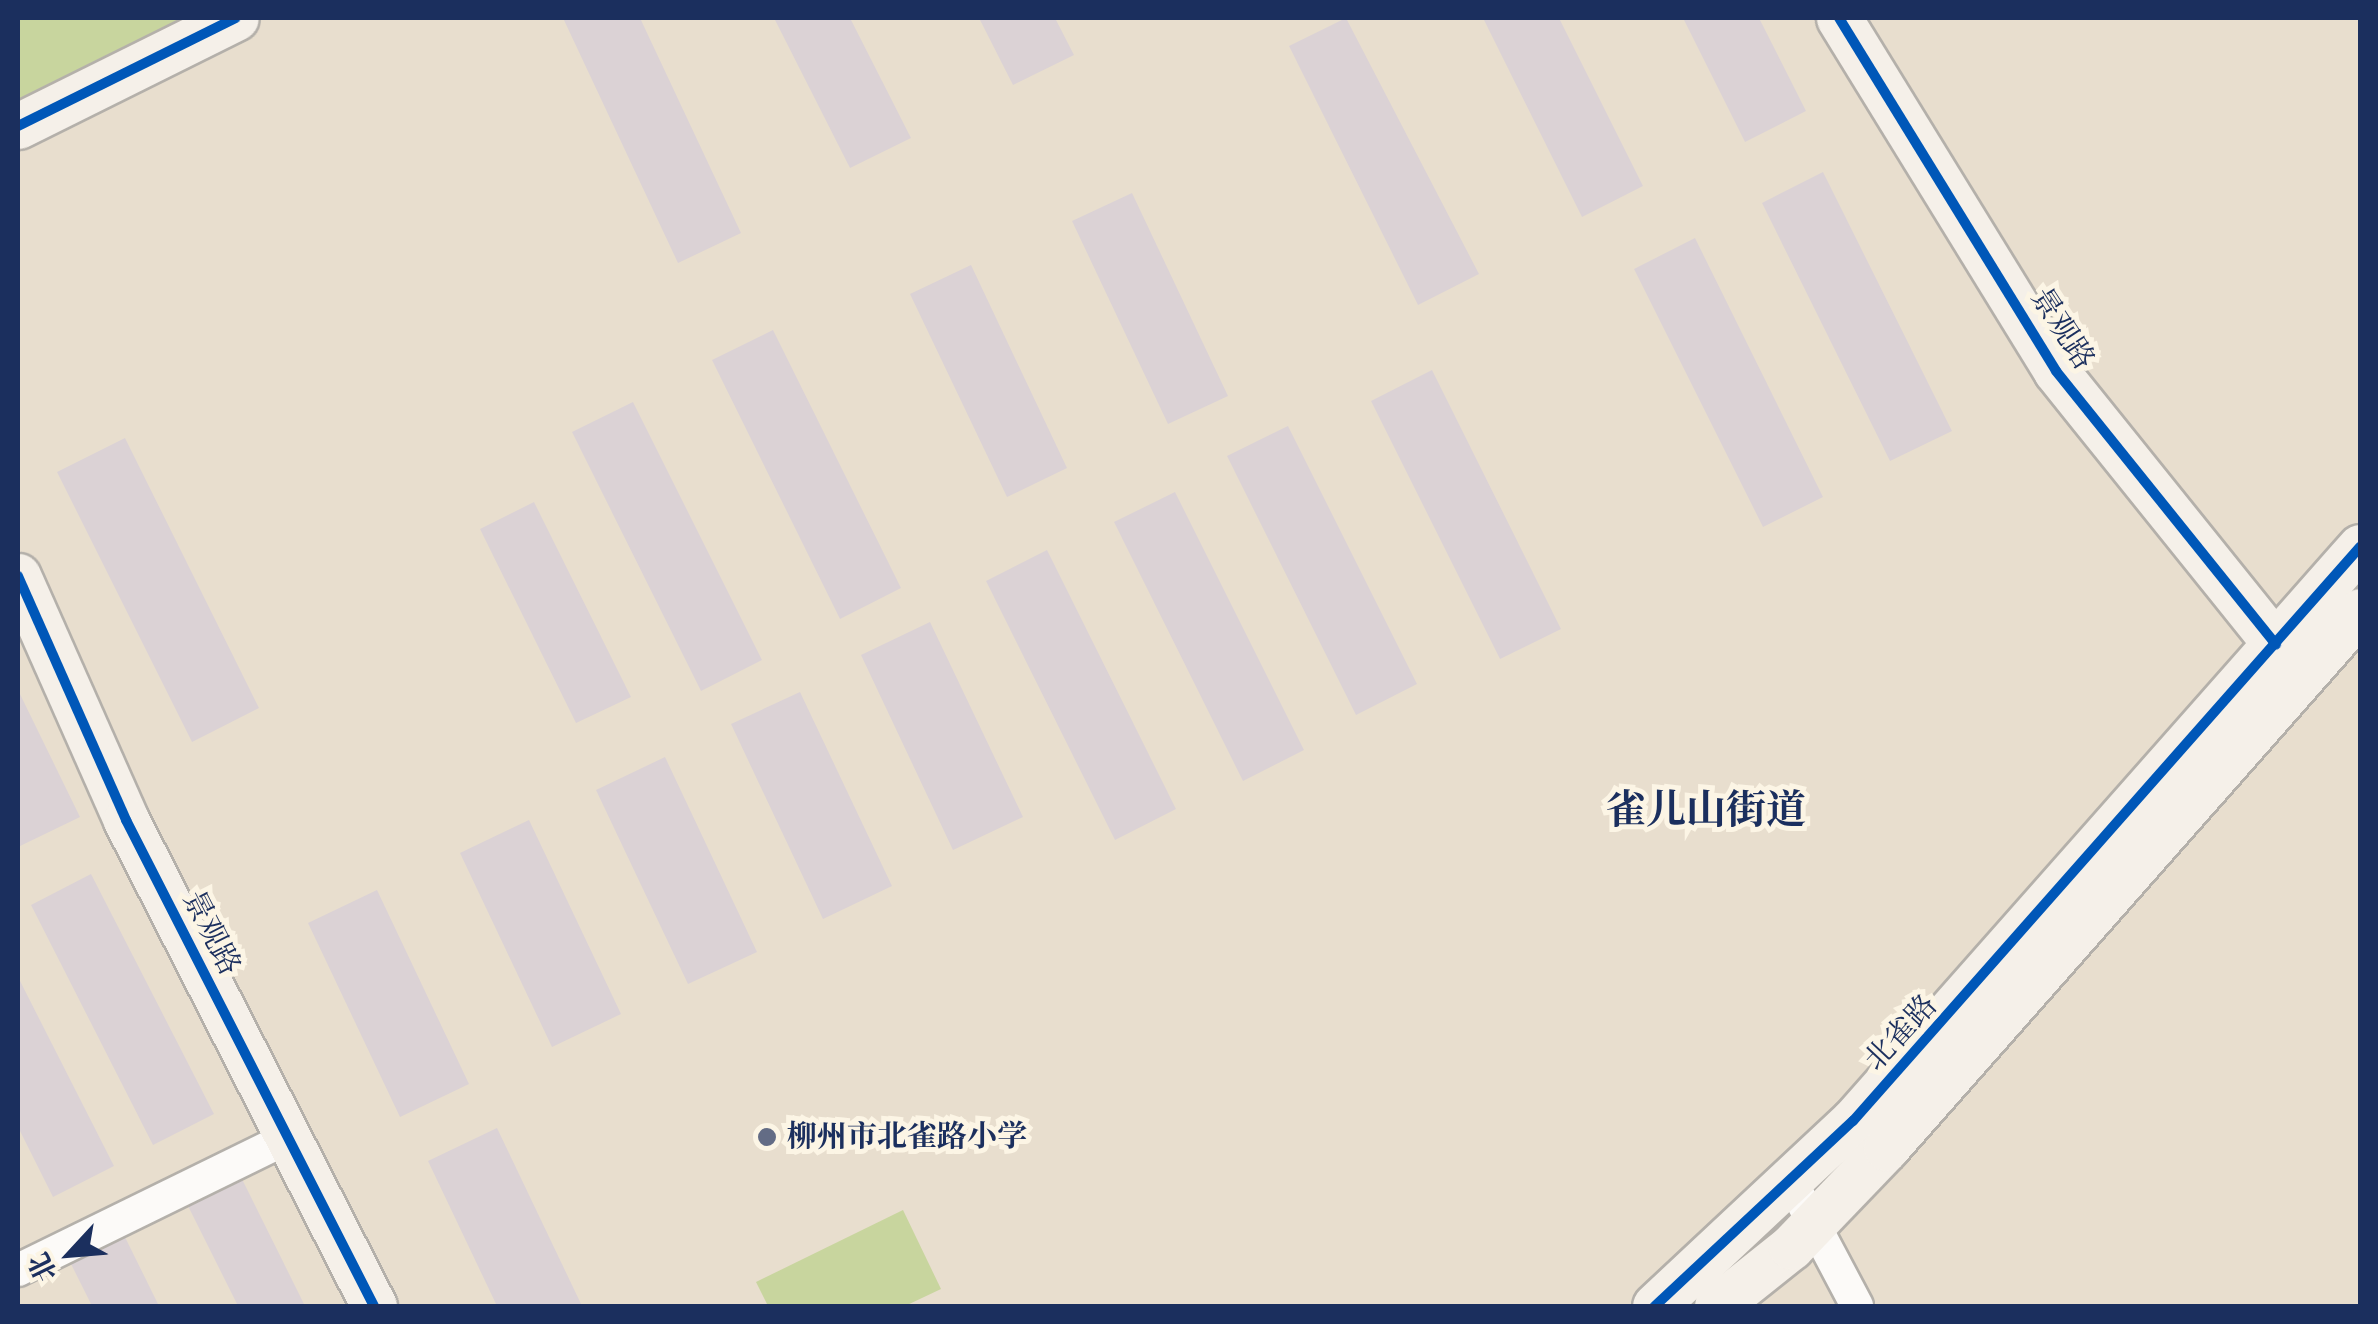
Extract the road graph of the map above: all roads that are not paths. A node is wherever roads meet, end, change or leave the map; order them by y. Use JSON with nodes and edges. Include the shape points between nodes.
{"nodes":[{"id":1,"x":236,"y":18,"type":"edge"},
{"id":2,"x":1840,"y":18,"type":"edge"},
{"id":3,"x":18,"y":126,"type":"edge"},
{"id":4,"x":2360,"y":548,"type":"edge"},
{"id":5,"x":18,"y":576,"type":"edge"},
{"id":6,"x":2360,"y":610,"type":"edge"},
{"id":7,"x":2276,"y":645,"type":"junction"},
{"id":8,"x":288,"y":1138,"type":"junction"},
{"id":9,"x":1792,"y":1183,"type":"junction"},
{"id":10,"x":1813,"y":1224,"type":"junction"},
{"id":11,"x":18,"y":1270,"type":"edge"},
{"id":12,"x":374,"y":1306,"type":"edge"},
{"id":13,"x":1655,"y":1306,"type":"edge"},
{"id":14,"x":1718,"y":1306,"type":"edge"},
{"id":15,"x":1858,"y":1306,"type":"edge"}],
"edges":[{"from":1,"to":3,"type":"street"},
{"from":2,"to":7,"type":"street","name":"景观路","via":[[2056,370]]},
{"from":4,"to":7,"type":"street","name":"北雀路"},
{"from":5,"to":8,"type":"street","name":"景观路","via":[[126,820]]},
{"from":6,"to":10,"type":"street"},
{"from":7,"to":9,"type":"street","name":"北雀路","via":[[2052,906]]},
{"from":8,"to":11,"type":"street"},
{"from":8,"to":12,"type":"street","name":"景观路"},
{"from":9,"to":10,"type":"street"},
{"from":9,"to":13,"type":"street","name":"北雀路"},
{"from":10,"to":14,"type":"street"},
{"from":10,"to":15,"type":"street"}]}
